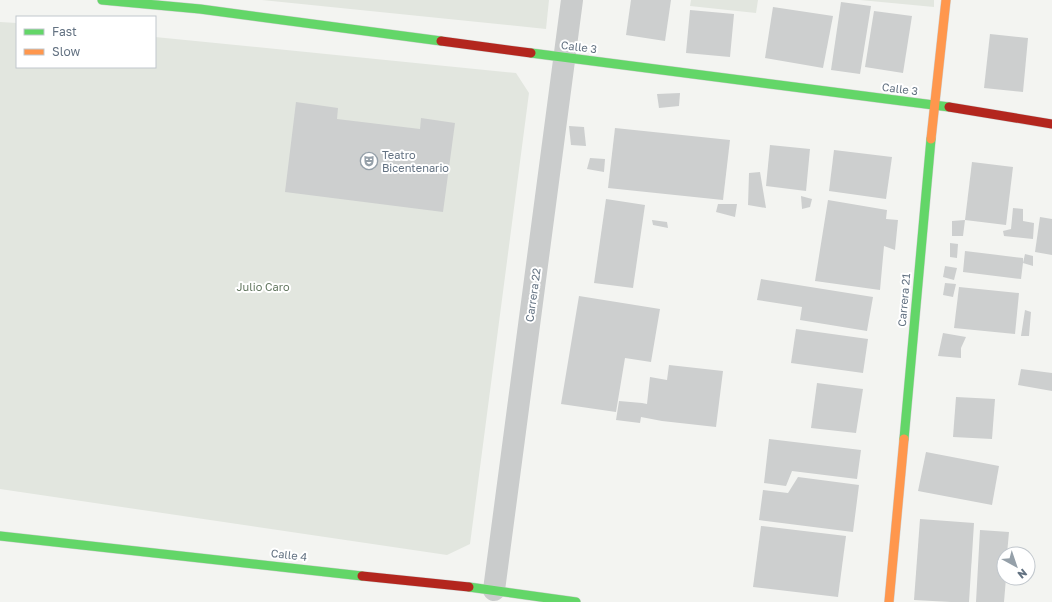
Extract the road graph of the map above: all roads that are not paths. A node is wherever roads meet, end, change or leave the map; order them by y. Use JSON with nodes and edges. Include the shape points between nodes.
{"nodes":[{"id":1,"x":102,"y":0,"type":"edge"},
{"id":2,"x":572,"y":0,"type":"edge"},
{"id":3,"x":946,"y":0,"type":"edge"},
{"id":4,"x":201,"y":4,"type":"edge"},
{"id":5,"x":564,"y":58,"type":"junction"},
{"id":6,"x":934,"y":105,"type":"junction"},
{"id":7,"x":1052,"y":124,"type":"edge"},
{"id":8,"x":0,"y":536,"type":"edge"},
{"id":9,"x":494,"y":590,"type":"junction"},
{"id":10,"x":576,"y":602,"type":"edge"},
{"id":11,"x":889,"y":602,"type":"edge"}],
"edges":[{"from":1,"to":4,"type":"street","name":"Calle 3"},
{"from":2,"to":5,"type":"street","name":"Carrera 22"},
{"from":3,"to":6,"type":"street","name":"Carrera 21"},
{"from":4,"to":5,"type":"street","name":"Calle 3"},
{"from":5,"to":6,"type":"street","name":"Calle 3"},
{"from":5,"to":9,"type":"street","name":"Carrera 22"},
{"from":6,"to":7,"type":"street","name":"Calle 3"},
{"from":6,"to":11,"type":"street","name":"Carrera 21"},
{"from":8,"to":9,"type":"street","name":"Calle 4"},
{"from":9,"to":10,"type":"street","name":"Calle 4"}]}
